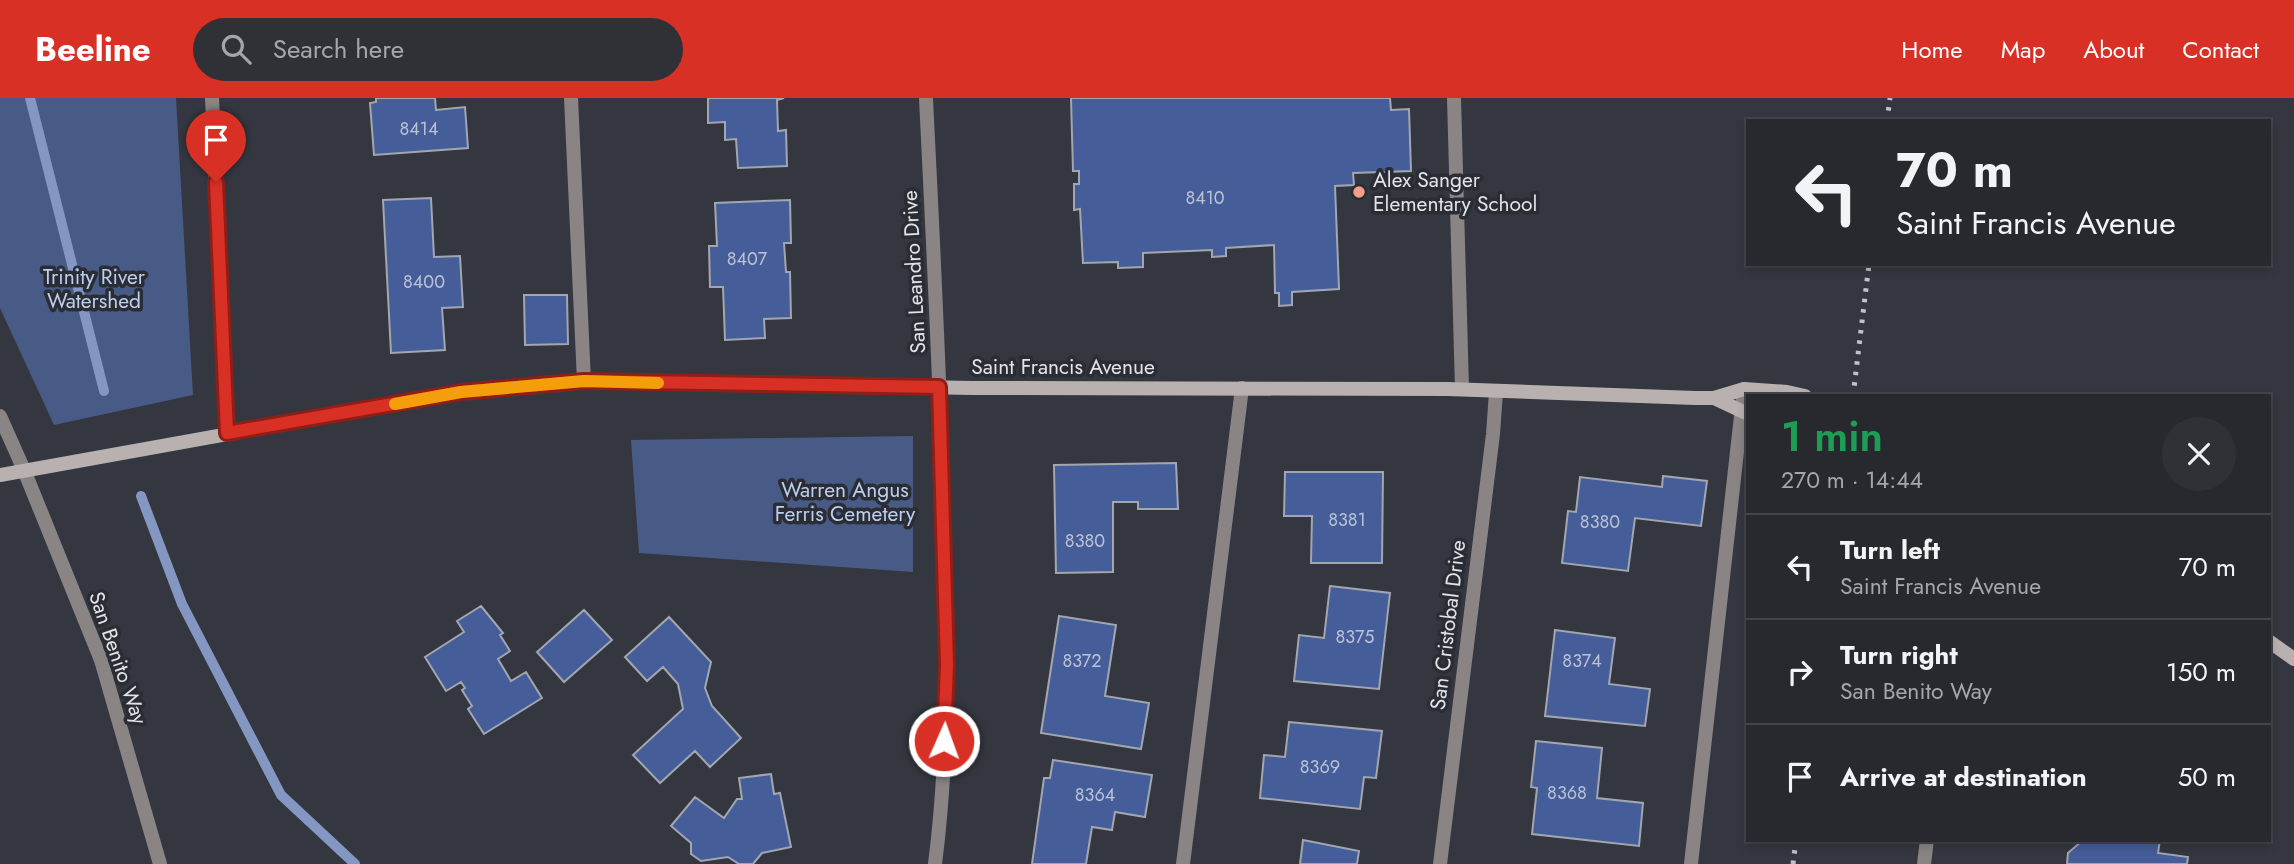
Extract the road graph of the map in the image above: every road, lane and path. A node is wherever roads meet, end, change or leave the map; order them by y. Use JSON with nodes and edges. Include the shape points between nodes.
{"nodes":[{"id":1,"x":212,"y":98,"type":"edge"},
{"id":2,"x":570,"y":98,"type":"edge"},
{"id":3,"x":926,"y":98,"type":"edge"},
{"id":4,"x":1454,"y":98,"type":"edge"},
{"id":5,"x":584,"y":381,"type":"junction"},
{"id":6,"x":939,"y":387,"type":"junction"},
{"id":7,"x":1242,"y":388,"type":"junction"},
{"id":8,"x":1744,"y":389,"type":"junction"},
{"id":9,"x":1462,"y":390,"type":"junction"},
{"id":10,"x":1496,"y":391,"type":"junction"},
{"id":11,"x":1796,"y":394,"type":"edge"},
{"id":12,"x":1714,"y":398,"type":"junction"},
{"id":13,"x":1745,"y":414,"type":"edge"},
{"id":14,"x":0,"y":416,"type":"edge"},
{"id":15,"x":227,"y":433,"type":"junction"},
{"id":16,"x":24,"y":470,"type":"junction"},
{"id":17,"x":0,"y":475,"type":"edge"},
{"id":18,"x":2271,"y":643,"type":"edge"},
{"id":19,"x":2294,"y":659,"type":"edge"},
{"id":20,"x":1927,"y":842,"type":"edge"},
{"id":21,"x":160,"y":864,"type":"edge"},
{"id":22,"x":935,"y":864,"type":"edge"},
{"id":23,"x":1184,"y":864,"type":"edge"},
{"id":24,"x":1440,"y":864,"type":"edge"},
{"id":25,"x":1691,"y":864,"type":"edge"},
{"id":26,"x":1924,"y":864,"type":"edge"}],
"edges":[{"from":1,"to":15,"type":"street"},
{"from":2,"to":5,"type":"street"},
{"from":3,"to":6,"type":"street","name":"San Leandro Drive"},
{"from":4,"to":9,"type":"street"},
{"from":5,"to":6,"type":"street","name":"Saint Francis Avenue"},
{"from":5,"to":15,"type":"street","name":"Saint Francis Avenue","via":[[461,392]]},
{"from":6,"to":7,"type":"street","name":"Saint Francis Avenue"},
{"from":6,"to":22,"type":"street","name":"San Leandro Drive","via":[[947,665]]},
{"from":7,"to":9,"type":"street","name":"Saint Francis Avenue"},
{"from":7,"to":23,"type":"street"},
{"from":8,"to":11,"type":"street","name":"Saint Francis Avenue"},
{"from":8,"to":12,"type":"street","name":"Saint Francis Avenue"},
{"from":8,"to":13,"type":"street"},
{"from":9,"to":10,"type":"street","name":"Saint Francis Avenue"},
{"from":10,"to":12,"type":"street","name":"Saint Francis Avenue"},
{"from":10,"to":24,"type":"street","name":"San Cristobal Drive"},
{"from":12,"to":13,"type":"street","name":"Saint Francis Avenue"},
{"from":13,"to":25,"type":"street"},
{"from":14,"to":16,"type":"street","name":"San Benito Way"},
{"from":15,"to":16,"type":"street","name":"Saint Francis Avenue"},
{"from":16,"to":17,"type":"street","name":"Saint Francis Avenue"},
{"from":16,"to":21,"type":"street","name":"San Benito Way","via":[[101,660]]},
{"from":18,"to":19,"type":"street"},
{"from":20,"to":26,"type":"street"}]}
